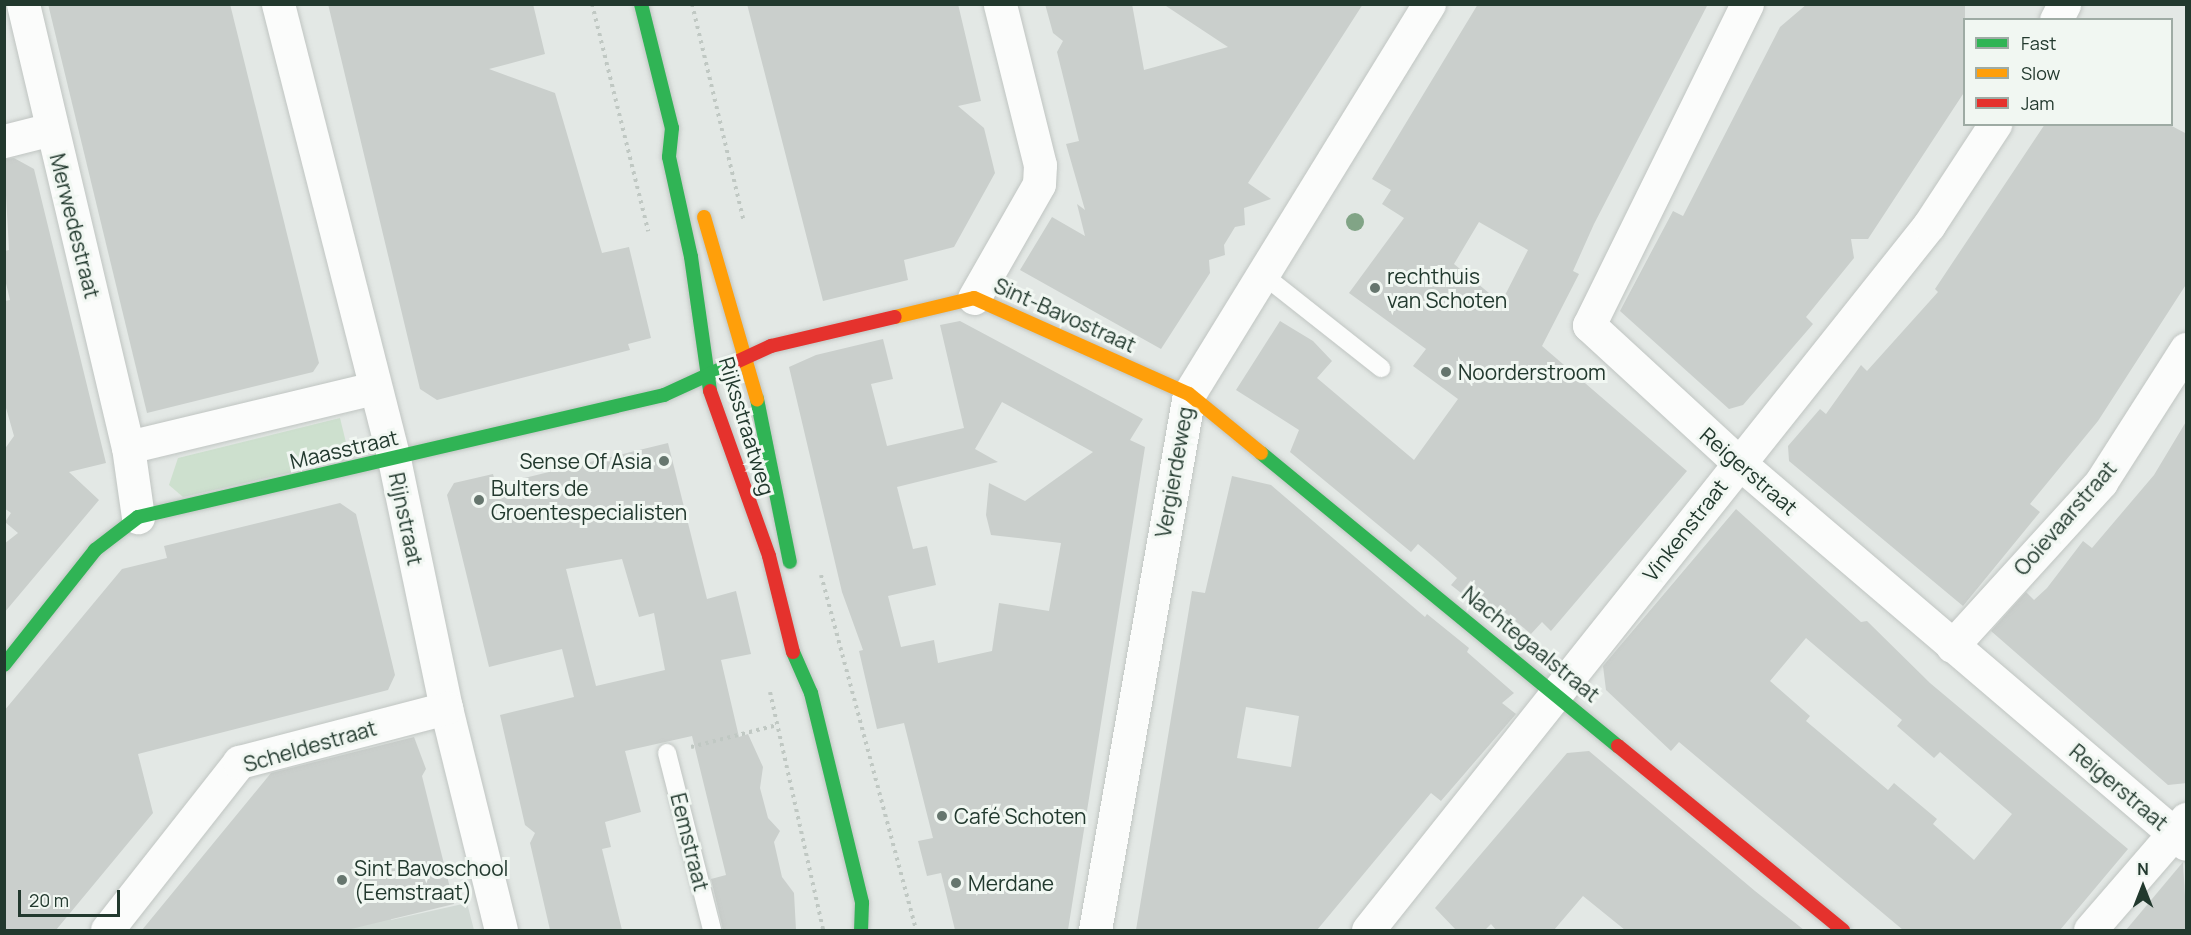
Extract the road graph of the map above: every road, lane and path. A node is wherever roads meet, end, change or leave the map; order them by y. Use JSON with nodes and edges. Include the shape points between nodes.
{"nodes":[{"id":1,"x":23,"y":4,"type":"edge"},
{"id":2,"x":278,"y":4,"type":"edge"},
{"id":3,"x":641,"y":4,"type":"edge"},
{"id":4,"x":1000,"y":4,"type":"edge"},
{"id":5,"x":1429,"y":4,"type":"edge"},
{"id":6,"x":1747,"y":4,"type":"edge"},
{"id":7,"x":2064,"y":4,"type":"edge"},
{"id":8,"x":2057,"y":18,"type":"edge"},
{"id":9,"x":1994,"y":126,"type":"edge"},
{"id":10,"x":672,"y":128,"type":"junction"},
{"id":11,"x":51,"y":129,"type":"junction"},
{"id":12,"x":4,"y":141,"type":"edge"},
{"id":13,"x":684,"y":144,"type":"dead end"},
{"id":14,"x":700,"y":197,"type":"dead end"},
{"id":15,"x":1262,"y":274,"type":"junction"},
{"id":16,"x":974,"y":297,"type":"junction"},
{"id":17,"x":2187,"y":349,"type":"edge"},
{"id":18,"x":748,"y":357,"type":"junction"},
{"id":19,"x":1381,"y":368,"type":"dead end"},
{"id":20,"x":705,"y":376,"type":"junction"},
{"id":21,"x":373,"y":387,"type":"junction"},
{"id":22,"x":1189,"y":394,"type":"junction"},
{"id":23,"x":128,"y":447,"type":"junction"},
{"id":24,"x":394,"y":459,"type":"junction"},
{"id":25,"x":1737,"y":461,"type":"junction"},
{"id":26,"x":138,"y":517,"type":"junction"},
{"id":27,"x":794,"y":580,"type":"dead end"},
{"id":28,"x":1952,"y":646,"type":"junction"},
{"id":29,"x":810,"y":648,"type":"dead end"},
{"id":30,"x":4,"y":665,"type":"edge"},
{"id":31,"x":811,"y":693,"type":"junction"},
{"id":32,"x":1558,"y":693,"type":"junction"},
{"id":33,"x":446,"y":708,"type":"junction"},
{"id":34,"x":777,"y":725,"type":"dead end"},
{"id":35,"x":667,"y":753,"type":"joint"},
{"id":36,"x":2182,"y":832,"type":"edge"},
{"id":37,"x":862,"y":903,"type":"junction"},
{"id":38,"x":1378,"y":927,"type":"edge"},
{"id":39,"x":107,"y":930,"type":"edge"},
{"id":40,"x":501,"y":930,"type":"edge"},
{"id":41,"x":712,"y":930,"type":"edge"},
{"id":42,"x":861,"y":930,"type":"edge"},
{"id":43,"x":878,"y":930,"type":"edge"},
{"id":44,"x":1095,"y":930,"type":"edge"},
{"id":45,"x":1843,"y":930,"type":"edge"},
{"id":46,"x":2090,"y":930,"type":"edge"}],
"edges":[{"from":1,"to":11,"type":"street","name":"Merwedestraat"},
{"from":2,"to":21,"type":"street","name":"Rijnstraat"},
{"from":3,"to":10,"type":"street","name":"Rijksstraatweg"},
{"from":4,"to":16,"type":"street","via":[[1041,165],[1039,184]]},
{"from":5,"to":15,"type":"street","name":"Vergierdeweg"},
{"from":6,"to":25,"type":"street","name":"Reigerstraat","via":[[1589,325]]},
{"from":7,"to":8,"type":"street"},
{"from":9,"to":25,"type":"street","name":"Vinkenstraat","via":[[1929,225]]},
{"from":10,"to":13,"type":"street","name":"Rijksstraatweg"},
{"from":10,"to":20,"type":"street","name":"Rijksstraatweg","via":[[669,157],[691,257]]},
{"from":11,"to":12,"type":"street"},
{"from":11,"to":23,"type":"street","name":"Merwedestraat"},
{"from":14,"to":18,"type":"street","name":"Rijksstraatweg"},
{"from":15,"to":19,"type":"lane"},
{"from":15,"to":22,"type":"street","name":"Vergierdeweg"},
{"from":16,"to":18,"type":"street","name":"Sint-Bavostraat"},
{"from":16,"to":22,"type":"street","name":"Sint-Bavostraat"},
{"from":17,"to":28,"type":"street","name":"Ooievaarstraat","via":[[2102,482]]},
{"from":18,"to":20,"type":"street","name":"Maasstraat"},
{"from":18,"to":27,"type":"street","name":"Rijksstraatweg","via":[[762,444]]},
{"from":20,"to":24,"type":"street","name":"Maasstraat","via":[[664,396]]},
{"from":20,"to":31,"type":"street","name":"Rijksstraatweg","via":[[730,457],[769,556],[796,664]]},
{"from":21,"to":23,"type":"street"},
{"from":21,"to":24,"type":"street","name":"Rijnstraat"},
{"from":22,"to":32,"type":"street","name":"Nachtegaalstraat"},
{"from":22,"to":44,"type":"street","name":"Vergierdeweg"},
{"from":23,"to":26,"type":"street","name":"Merwedestraat"},
{"from":24,"to":26,"type":"street","name":"Maasstraat"},
{"from":24,"to":33,"type":"street","name":"Rijnstraat"},
{"from":25,"to":28,"type":"street","name":"Reigerstraat"},
{"from":25,"to":32,"type":"street","name":"Vinkenstraat"},
{"from":26,"to":30,"type":"street","name":"Maasstraat","via":[[95,550]]},
{"from":28,"to":36,"type":"street","name":"Reigerstraat"},
{"from":29,"to":31,"type":"street","name":"Rijksstraatweg"},
{"from":31,"to":37,"type":"street","name":"Rijksstraatweg"},
{"from":32,"to":38,"type":"street","name":"Vinkenstraat"},
{"from":32,"to":45,"type":"street","name":"Nachtegaalstraat"},
{"from":33,"to":39,"type":"street","name":"Scheldestraat","via":[[239,762]]},
{"from":33,"to":40,"type":"street","name":"Rijnstraat"},
{"from":34,"to":35,"type":"path"},
{"from":35,"to":41,"type":"lane","name":"Eemstraat"},
{"from":36,"to":46,"type":"street"},
{"from":37,"to":42,"type":"street","name":"Rijksstraatweg"},
{"from":37,"to":43,"type":"street","name":"Rijksstraatweg"}]}
